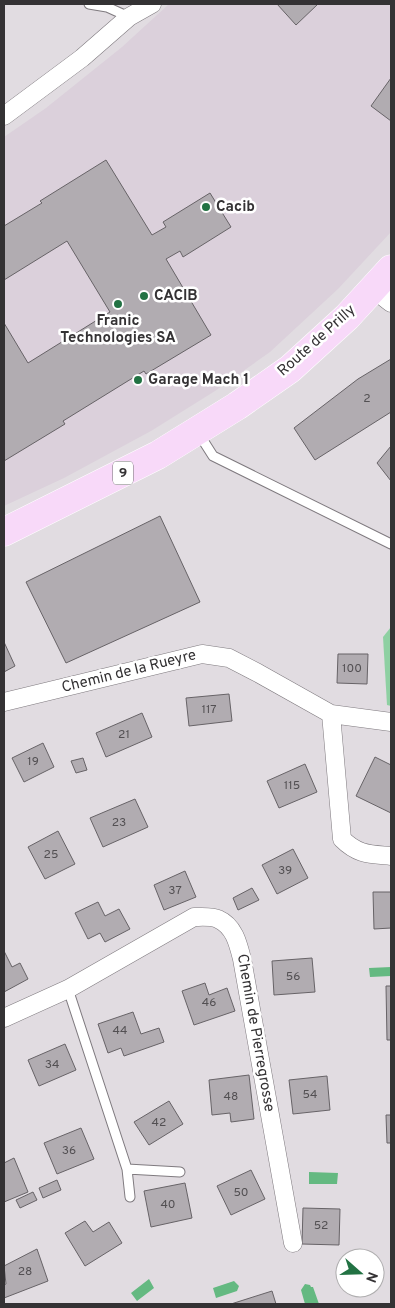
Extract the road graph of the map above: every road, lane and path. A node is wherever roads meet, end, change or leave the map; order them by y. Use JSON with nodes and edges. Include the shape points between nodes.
{"nodes":[{"id":1,"x":92,"y":4,"type":"edge"},
{"id":2,"x":152,"y":4,"type":"edge"},
{"id":3,"x":129,"y":17,"type":"junction"},
{"id":4,"x":4,"y":116,"type":"edge"},
{"id":5,"x":391,"y":269,"type":"edge"},
{"id":6,"x":382,"y":296,"type":"edge"},
{"id":7,"x":198,"y":431,"type":"junction"},
{"id":8,"x":4,"y":532,"type":"edge"},
{"id":9,"x":391,"y":544,"type":"edge"},
{"id":10,"x":4,"y":702,"type":"edge"},
{"id":11,"x":331,"y":714,"type":"junction"},
{"id":12,"x":391,"y":722,"type":"edge"},
{"id":13,"x":391,"y":856,"type":"edge"},
{"id":14,"x":68,"y":989,"type":"junction"},
{"id":15,"x":4,"y":1018,"type":"edge"},
{"id":16,"x":127,"y":1169,"type":"junction"},
{"id":17,"x":180,"y":1172,"type":"dead end"},
{"id":18,"x":130,"y":1197,"type":"dead end"},
{"id":19,"x":293,"y":1244,"type":"dead end"}],
"edges":[{"from":1,"to":3,"type":"lane"},
{"from":2,"to":3,"type":"street"},
{"from":3,"to":4,"type":"street","via":[[82,58]]},
{"from":5,"to":6,"type":"main road","name":"Route de Prilly","number":"9"},
{"from":6,"to":7,"type":"main road","name":"Route de Prilly","number":"9","via":[[346,317],[290,369]]},
{"from":7,"to":8,"type":"main road","number":"9","via":[[158,455]]},
{"from":7,"to":9,"type":"lane","via":[[213,456]]},
{"from":10,"to":11,"type":"street","name":"Chemin de la Rueyre","via":[[202,654],[228,658]]},
{"from":11,"to":12,"type":"street","name":"Chemin de la Rueyre"},
{"from":11,"to":13,"type":"street","via":[[342,839],[361,853]]},
{"from":14,"to":15,"type":"street","name":"Chemin de Pierregrosse"},
{"from":14,"to":16,"type":"lane"},
{"from":14,"to":19,"type":"street","name":"Chemin de Pierregrosse","via":[[194,917],[217,918],[229,928],[237,939],[242,959]]},
{"from":16,"to":17,"type":"lane"},
{"from":16,"to":18,"type":"lane"}]}
